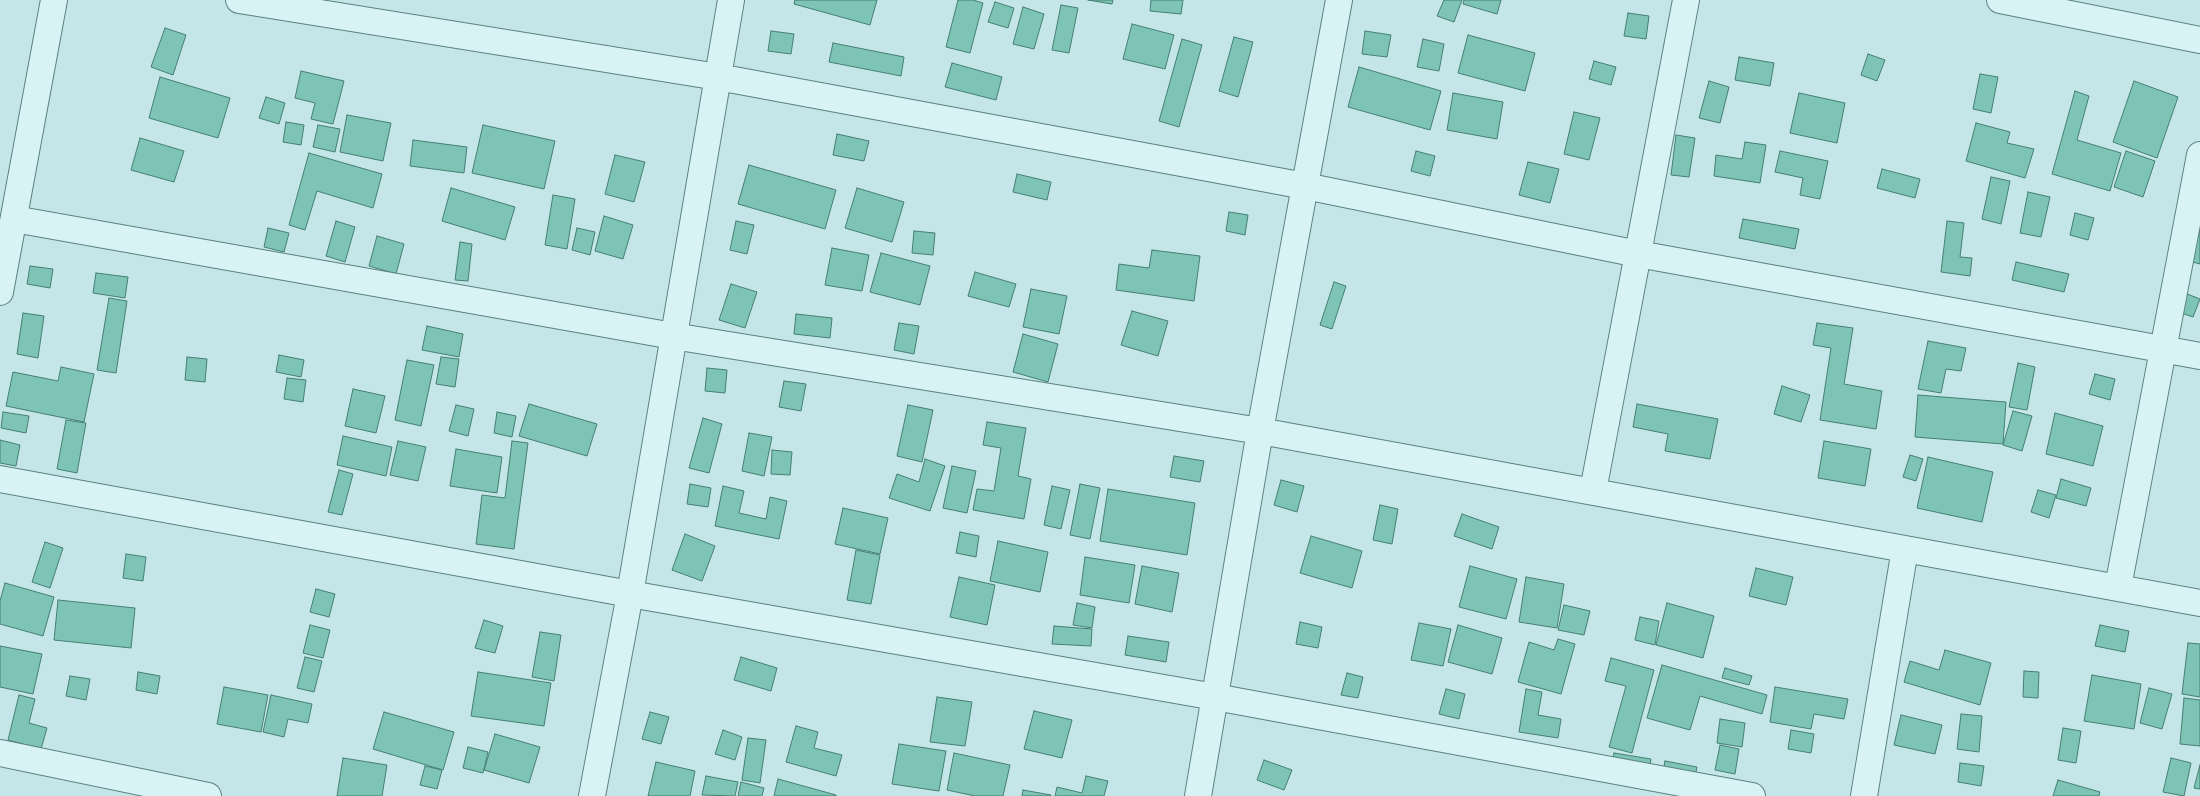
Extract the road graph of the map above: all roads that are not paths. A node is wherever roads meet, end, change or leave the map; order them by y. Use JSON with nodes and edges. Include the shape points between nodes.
{"nodes":[{"id":1,"x":54,"y":0,"type":"edge"},
{"id":2,"x":239,"y":0,"type":"edge"},
{"id":3,"x":731,"y":0,"type":"edge"},
{"id":4,"x":1339,"y":0,"type":"edge"},
{"id":5,"x":1686,"y":0,"type":"edge"},
{"id":6,"x":2000,"y":0,"type":"edge"},
{"id":7,"x":2200,"y":40,"type":"edge"},
{"id":8,"x":718,"y":77,"type":"junction"},
{"id":9,"x":2200,"y":155,"type":"edge"},
{"id":10,"x":1305,"y":186,"type":"junction"},
{"id":11,"x":14,"y":219,"type":"junction"},
{"id":12,"x":1638,"y":254,"type":"junction"},
{"id":13,"x":0,"y":292,"type":"edge"},
{"id":14,"x":673,"y":336,"type":"junction"},
{"id":15,"x":2163,"y":350,"type":"junction"},
{"id":16,"x":2200,"y":356,"type":"edge"},
{"id":17,"x":1260,"y":430,"type":"junction"},
{"id":18,"x":0,"y":479,"type":"edge"},
{"id":19,"x":1593,"y":491,"type":"junction"},
{"id":20,"x":1905,"y":548,"type":"junction"},
{"id":21,"x":2118,"y":587,"type":"junction"},
{"id":22,"x":630,"y":594,"type":"junction"},
{"id":23,"x":2200,"y":603,"type":"edge"},
{"id":24,"x":1215,"y":697,"type":"junction"},
{"id":25,"x":0,"y":753,"type":"edge"},
{"id":26,"x":208,"y":796,"type":"edge"},
{"id":27,"x":592,"y":796,"type":"edge"},
{"id":28,"x":1198,"y":796,"type":"edge"},
{"id":29,"x":1752,"y":796,"type":"edge"},
{"id":30,"x":1864,"y":796,"type":"edge"}],
"edges":[{"from":1,"to":11,"type":"street"},
{"from":2,"to":8,"type":"street"},
{"from":3,"to":8,"type":"street"},
{"from":4,"to":10,"type":"street"},
{"from":5,"to":12,"type":"street"},
{"from":6,"to":7,"type":"street"},
{"from":8,"to":10,"type":"street"},
{"from":8,"to":14,"type":"street"},
{"from":9,"to":15,"type":"street"},
{"from":10,"to":12,"type":"street"},
{"from":10,"to":17,"type":"street"},
{"from":11,"to":13,"type":"street"},
{"from":11,"to":14,"type":"street"},
{"from":12,"to":15,"type":"street"},
{"from":12,"to":19,"type":"street"},
{"from":14,"to":17,"type":"street"},
{"from":14,"to":22,"type":"street"},
{"from":15,"to":16,"type":"street"},
{"from":15,"to":21,"type":"street"},
{"from":17,"to":19,"type":"street"},
{"from":17,"to":24,"type":"street"},
{"from":18,"to":22,"type":"street"},
{"from":19,"to":20,"type":"street"},
{"from":20,"to":21,"type":"street"},
{"from":20,"to":30,"type":"street"},
{"from":21,"to":23,"type":"street"},
{"from":22,"to":24,"type":"street"},
{"from":22,"to":27,"type":"street"},
{"from":24,"to":28,"type":"street"},
{"from":24,"to":29,"type":"street"},
{"from":25,"to":26,"type":"street"}]}
